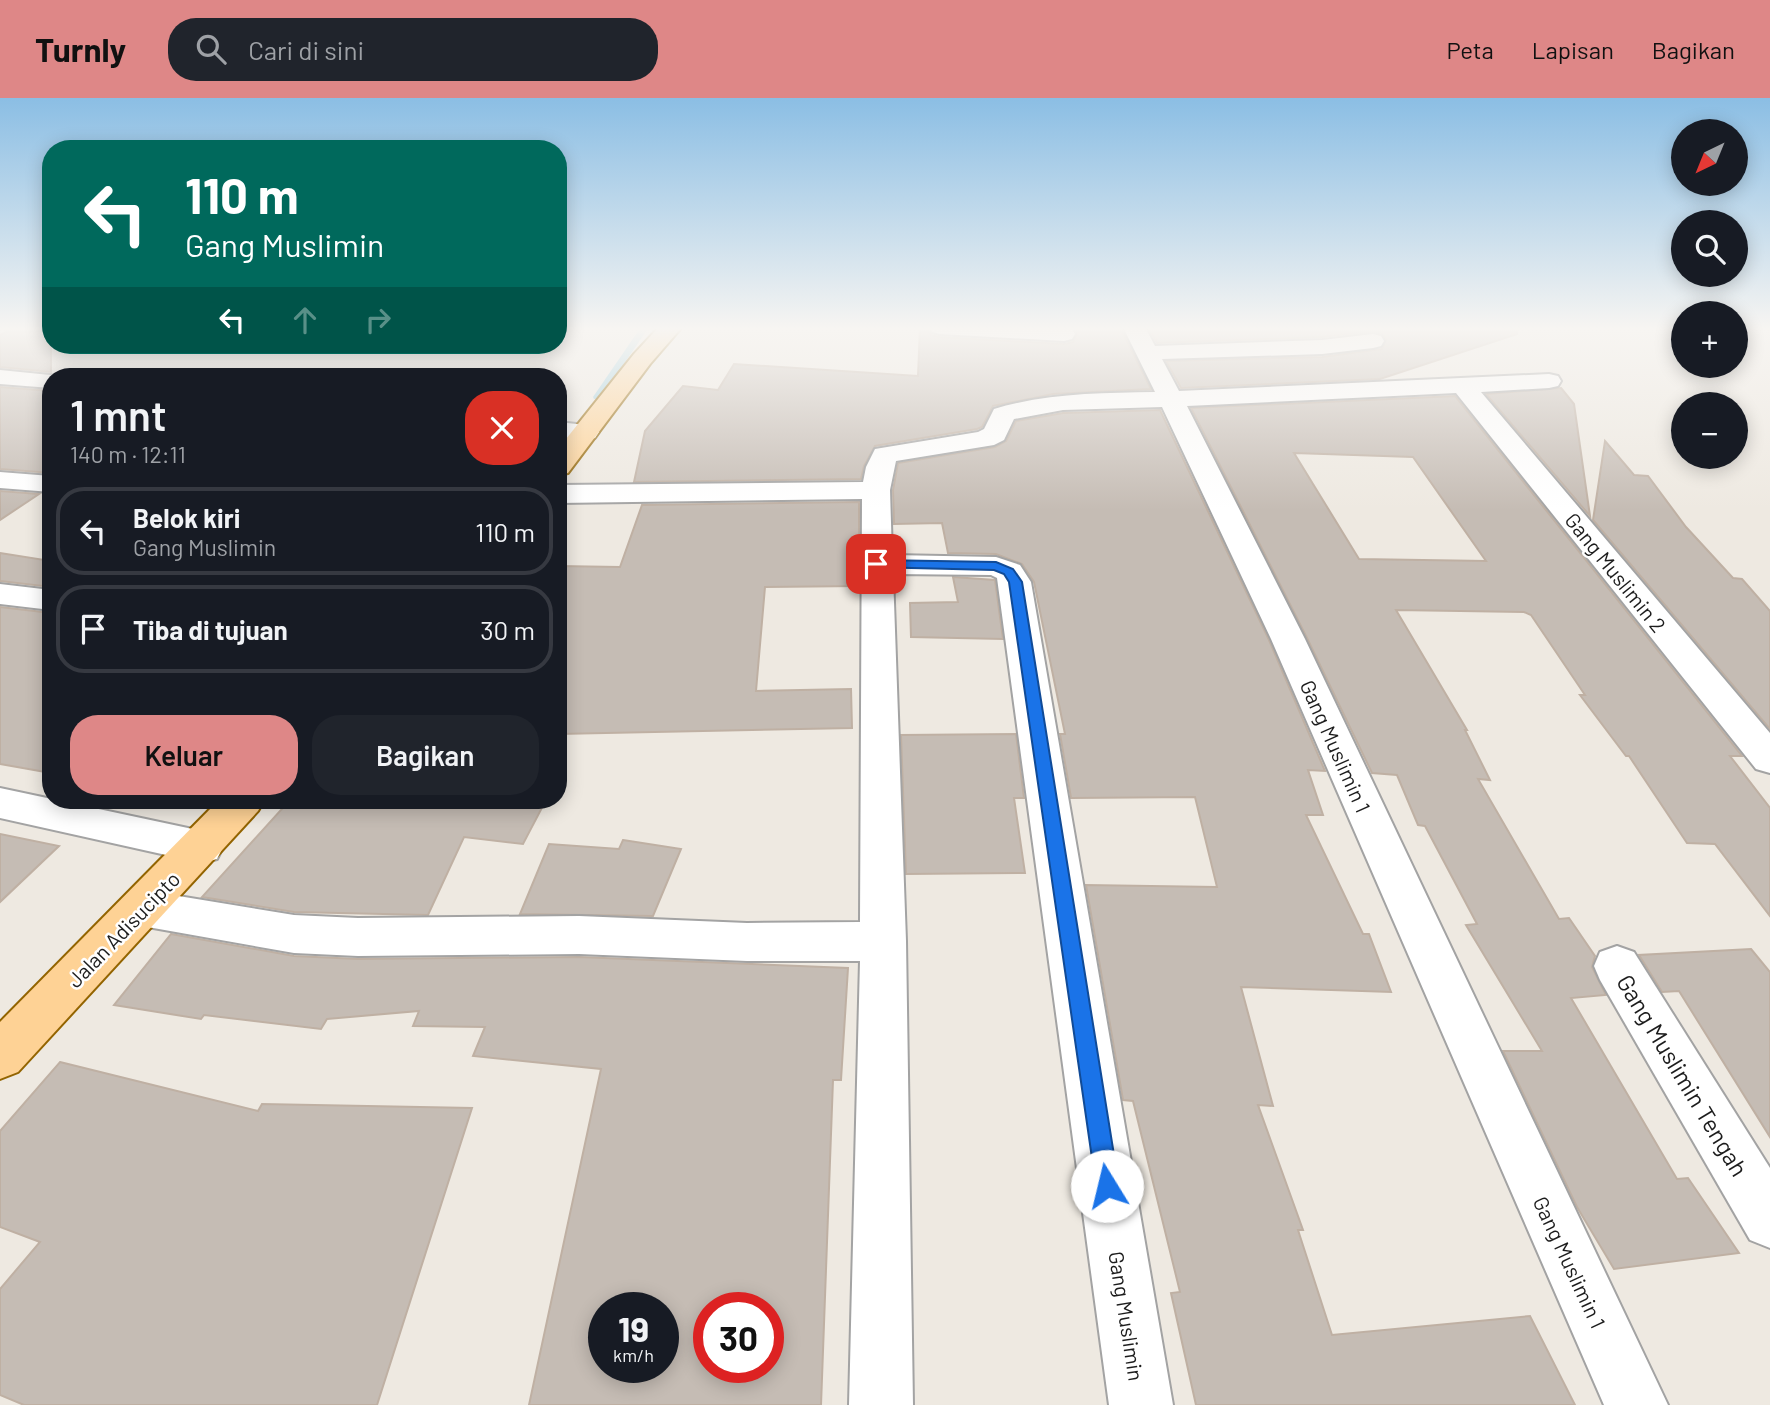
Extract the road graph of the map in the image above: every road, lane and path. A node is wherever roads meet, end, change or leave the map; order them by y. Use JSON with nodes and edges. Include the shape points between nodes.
{"nodes":[{"id":1,"x":620,"y":388,"type":"edge"},
{"id":2,"x":1166,"y":388,"type":"edge"},
{"id":3,"x":1418,"y":388,"type":"edge"},
{"id":4,"x":1465,"y":388,"type":"edge"},
{"id":5,"x":1171,"y":399,"type":"junction"},
{"id":6,"x":567,"y":431,"type":"edge"},
{"id":7,"x":586,"y":432,"type":"junction"},
{"id":8,"x":567,"y":456,"type":"edge"},
{"id":9,"x":0,"y":481,"type":"edge"},
{"id":10,"x":42,"y":483,"type":"edge"},
{"id":11,"x":876,"y":491,"type":"junction"},
{"id":12,"x":567,"y":494,"type":"edge"},
{"id":13,"x":876,"y":564,"type":"junction"},
{"id":14,"x":0,"y":594,"type":"edge"},
{"id":15,"x":42,"y":599,"type":"edge"},
{"id":16,"x":1770,"y":759,"type":"edge"},
{"id":17,"x":0,"y":803,"type":"edge"},
{"id":18,"x":236,"y":809,"type":"edge"},
{"id":19,"x":202,"y":847,"type":"junction"},
{"id":20,"x":142,"y":908,"type":"junction"},
{"id":21,"x":883,"y":941,"type":"junction"},
{"id":22,"x":1617,"y":966,"type":"dead end"},
{"id":23,"x":0,"y":1056,"type":"edge"},
{"id":24,"x":1770,"y":1220,"type":"edge"},
{"id":25,"x":881,"y":1405,"type":"edge"},
{"id":26,"x":1140,"y":1405,"type":"edge"},
{"id":27,"x":1636,"y":1405,"type":"edge"}],
"edges":[{"from":1,"to":7,"type":"main road"},
{"from":2,"to":5,"type":"street","name":"Gang Muslimin 1"},
{"from":3,"to":5,"type":"street"},
{"from":4,"to":16,"type":"street","name":"Gang Muslimin 2"},
{"from":5,"to":11,"type":"street","via":[[1014,410],[1003,414],[995,434],[985,439],[885,455]]},
{"from":5,"to":27,"type":"street","name":"Gang Muslimin 1","via":[[1288,639]]},
{"from":6,"to":7,"type":"street"},
{"from":7,"to":8,"type":"main road"},
{"from":9,"to":10,"type":"street"},
{"from":11,"to":12,"type":"street"},
{"from":11,"to":13,"type":"street"},
{"from":13,"to":21,"type":"street"},
{"from":13,"to":26,"type":"street","name":"Gang Muslimin","via":[[996,566],[1009,572],[1015,582]]},
{"from":14,"to":15,"type":"street"},
{"from":17,"to":19,"type":"street"},
{"from":18,"to":19,"type":"main road","name":"Jalan Adisucipto"},
{"from":19,"to":20,"type":"main road","name":"Jalan Adisucipto"},
{"from":20,"to":21,"type":"street","via":[[294,934]]},
{"from":20,"to":23,"type":"main road","name":"Jalan Adisucipto"},
{"from":21,"to":25,"type":"street"},
{"from":22,"to":24,"type":"street","name":"Gang Muslimin Tengah"}]}
